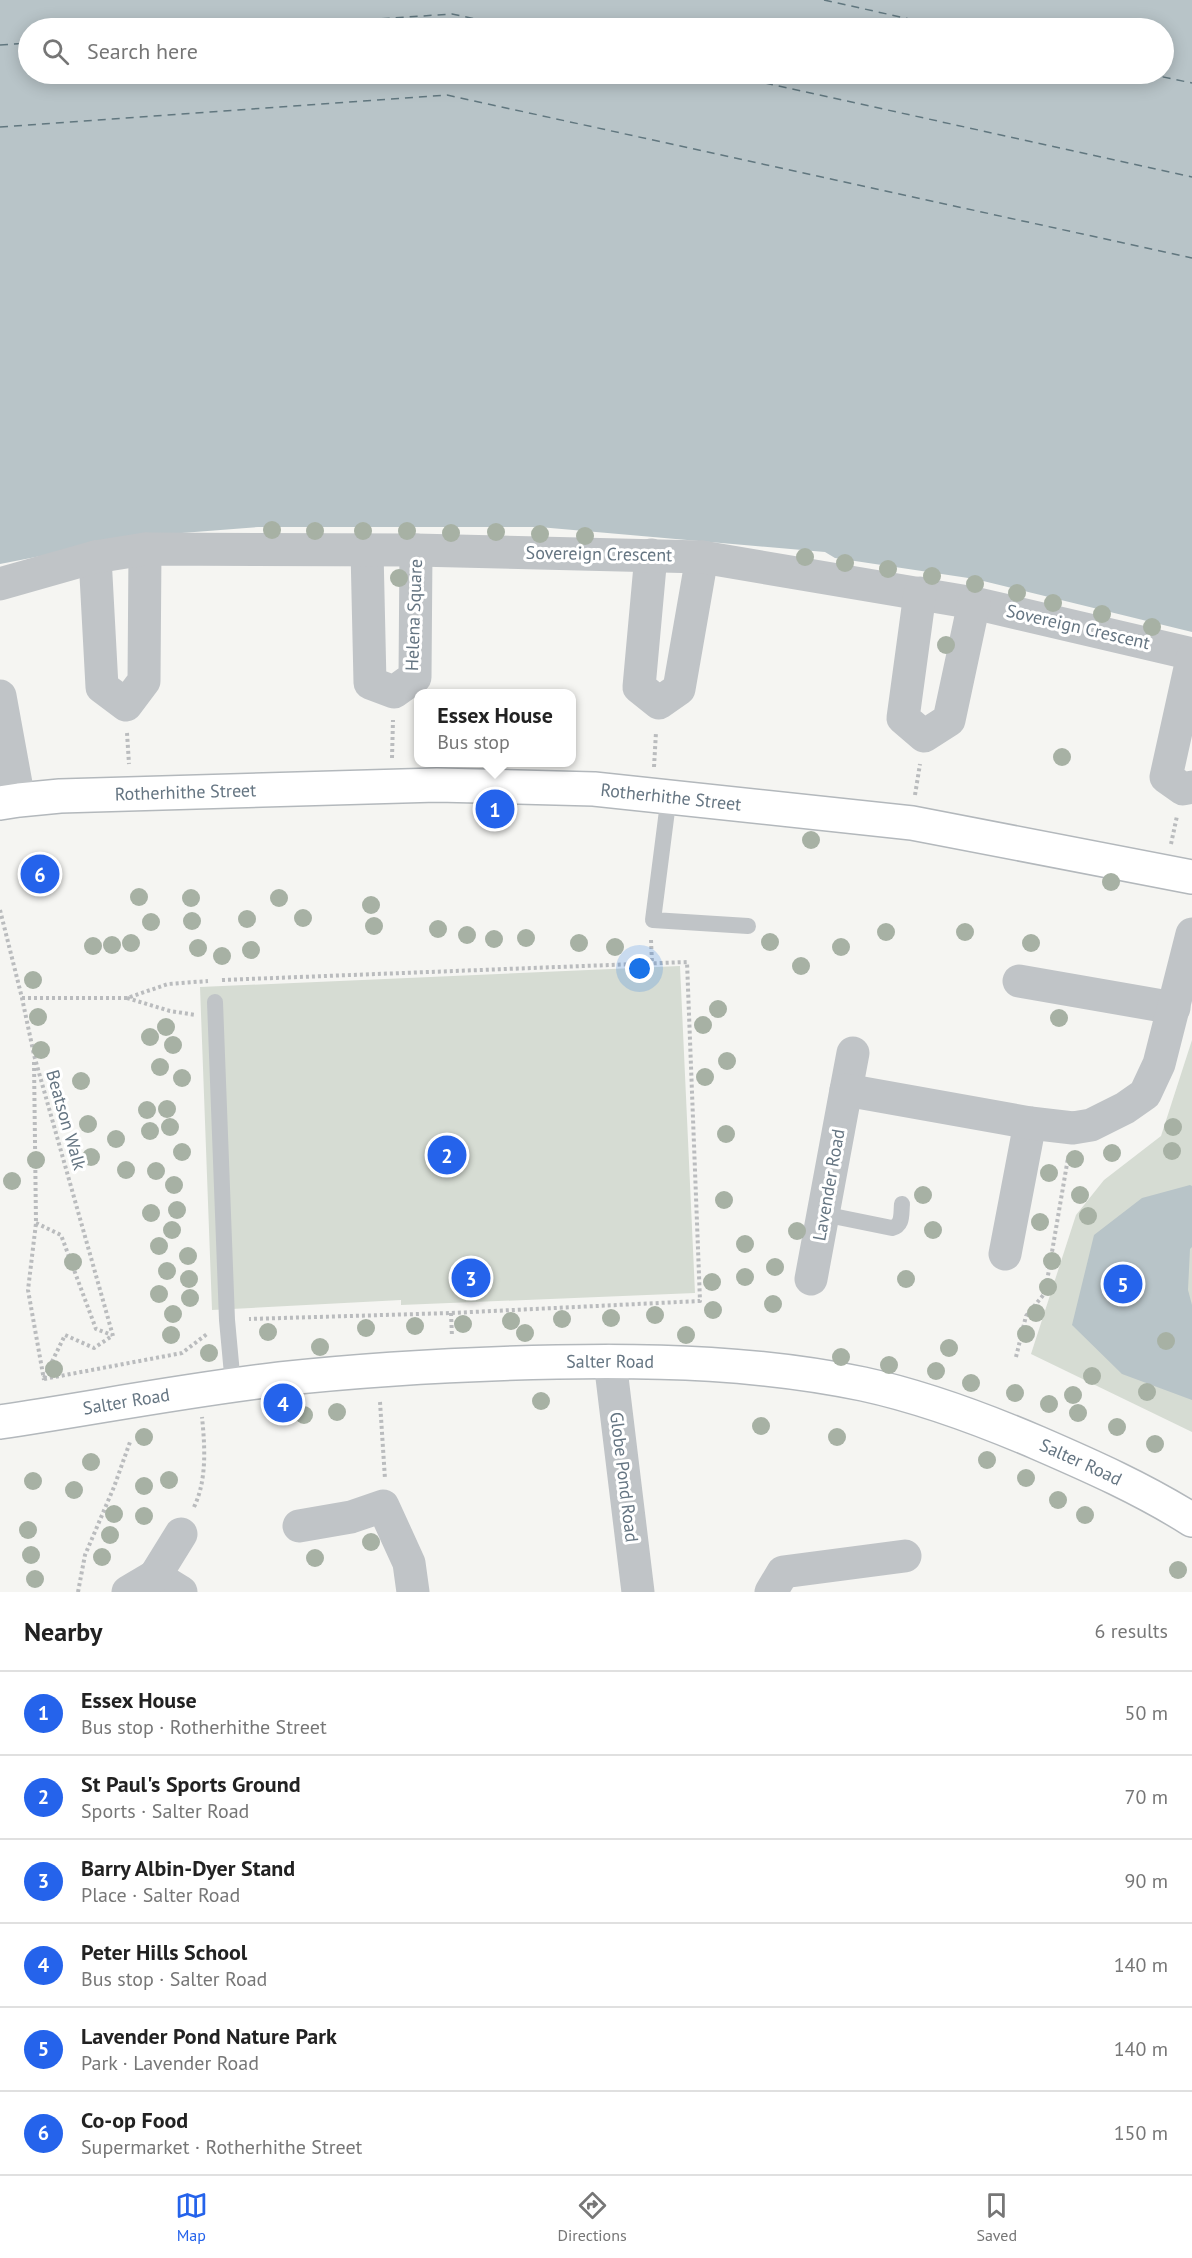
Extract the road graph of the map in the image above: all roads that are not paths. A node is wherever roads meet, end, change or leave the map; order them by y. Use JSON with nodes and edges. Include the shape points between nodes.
{"nodes":[{"id":1,"x":144,"y":549,"type":"junction"},
{"id":2,"x":367,"y":550,"type":"junction"},
{"id":3,"x":417,"y":550,"type":"junction"},
{"id":4,"x":651,"y":555,"type":"junction"},
{"id":5,"x":95,"y":557,"type":"junction"},
{"id":6,"x":702,"y":557,"type":"junction"},
{"id":7,"x":0,"y":584,"type":"edge"},
{"id":8,"x":920,"y":593,"type":"junction"},
{"id":9,"x":974,"y":603,"type":"junction"},
{"id":10,"x":1192,"y":654,"type":"edge"},
{"id":11,"x":1192,"y":659,"type":"edge"},
{"id":12,"x":0,"y":696,"type":"edge"},
{"id":13,"x":661,"y":783,"type":"junction"},
{"id":14,"x":1192,"y":787,"type":"edge"},
{"id":15,"x":9,"y":802,"type":"edge"},
{"id":16,"x":1192,"y":877,"type":"edge"},
{"id":17,"x":748,"y":926,"type":"dead end"},
{"id":18,"x":1192,"y":934,"type":"edge"},
{"id":19,"x":1019,"y":981,"type":"dead end"},
{"id":20,"x":215,"y":1002,"type":"dead end"},
{"id":21,"x":1174,"y":1008,"type":"junction"},
{"id":22,"x":853,"y":1053,"type":"dead end"},
{"id":23,"x":846,"y":1090,"type":"junction"},
{"id":24,"x":1030,"y":1123,"type":"junction"},
{"id":25,"x":902,"y":1204,"type":"dead end"},
{"id":26,"x":823,"y":1214,"type":"junction"},
{"id":27,"x":1005,"y":1254,"type":"dead end"},
{"id":28,"x":812,"y":1280,"type":"dead end"},
{"id":29,"x":610,"y":1361,"type":"junction"},
{"id":30,"x":233,"y":1385,"type":"junction"},
{"id":31,"x":0,"y":1422,"type":"edge"},
{"id":32,"x":1192,"y":1520,"type":"edge"},
{"id":33,"x":299,"y":1526,"type":"dead end"},
{"id":34,"x":181,"y":1534,"type":"road end"},
{"id":35,"x":905,"y":1556,"type":"dead end"},
{"id":36,"x":155,"y":1587,"type":"edge"},
{"id":37,"x":413,"y":1592,"type":"edge"},
{"id":38,"x":638,"y":1592,"type":"edge"},
{"id":39,"x":771,"y":1592,"type":"edge"}],
"edges":[{"from":1,"to":2,"type":"street","name":"Sovereign Crescent"},
{"from":1,"to":5,"type":"street","name":"Sovereign Crescent"},
{"from":1,"to":5,"type":"street","via":[[144,681],[126,705],[102,687]]},
{"from":2,"to":3,"type":"street","name":"Sovereign Crescent"},
{"from":2,"to":3,"type":"street","name":"Helena Square","via":[[370,683],[394,692],[415,677]]},
{"from":3,"to":4,"type":"street","name":"Sovereign Crescent"},
{"from":4,"to":6,"type":"street","name":"Sovereign Crescent"},
{"from":4,"to":6,"type":"street","via":[[639,687],[659,703],[679,689]]},
{"from":5,"to":7,"type":"street","name":"Sovereign Crescent"},
{"from":6,"to":8,"type":"street","name":"Sovereign Crescent"},
{"from":8,"to":9,"type":"street","name":"Sovereign Crescent"},
{"from":8,"to":9,"type":"street","via":[[903,718],[924,736],[949,720]]},
{"from":9,"to":10,"type":"street","name":"Sovereign Crescent"},
{"from":11,"to":14,"type":"street","via":[[1166,777],[1183,789]]},
{"from":12,"to":15,"type":"street"},
{"from":13,"to":15,"type":"main road","name":"Rotherhithe Street","via":[[594,789],[437,785],[60,796]]},
{"from":13,"to":16,"type":"main road","name":"Rotherhithe Street","via":[[912,823]]},
{"from":13,"to":17,"type":"lane","via":[[653,920]]},
{"from":18,"to":21,"type":"street"},
{"from":19,"to":21,"type":"street"},
{"from":20,"to":30,"type":"lane"},
{"from":21,"to":24,"type":"street","via":[[1159,1064],[1145,1094],[1091,1125],[1073,1128]]},
{"from":22,"to":23,"type":"street","name":"Lavender Road"},
{"from":23,"to":24,"type":"street"},
{"from":23,"to":26,"type":"street","name":"Lavender Road"},
{"from":24,"to":27,"type":"street"},
{"from":25,"to":26,"type":"lane","via":[[901,1222],[892,1228]]},
{"from":26,"to":28,"type":"street","name":"Lavender Road"},
{"from":29,"to":30,"type":"main road","name":"Salter Road","via":[[454,1364]]},
{"from":29,"to":32,"type":"main road","name":"Salter Road","via":[[801,1374],[935,1404],[1098,1469]]},
{"from":29,"to":38,"type":"street","name":"Globe Pond Road"},
{"from":30,"to":31,"type":"main road","name":"Salter Road"},
{"from":33,"to":37,"type":"street","via":[[351,1517],[382,1506],[409,1563]]},
{"from":34,"to":36,"type":"street"},
{"from":35,"to":39,"type":"street","via":[[783,1572]]}]}
